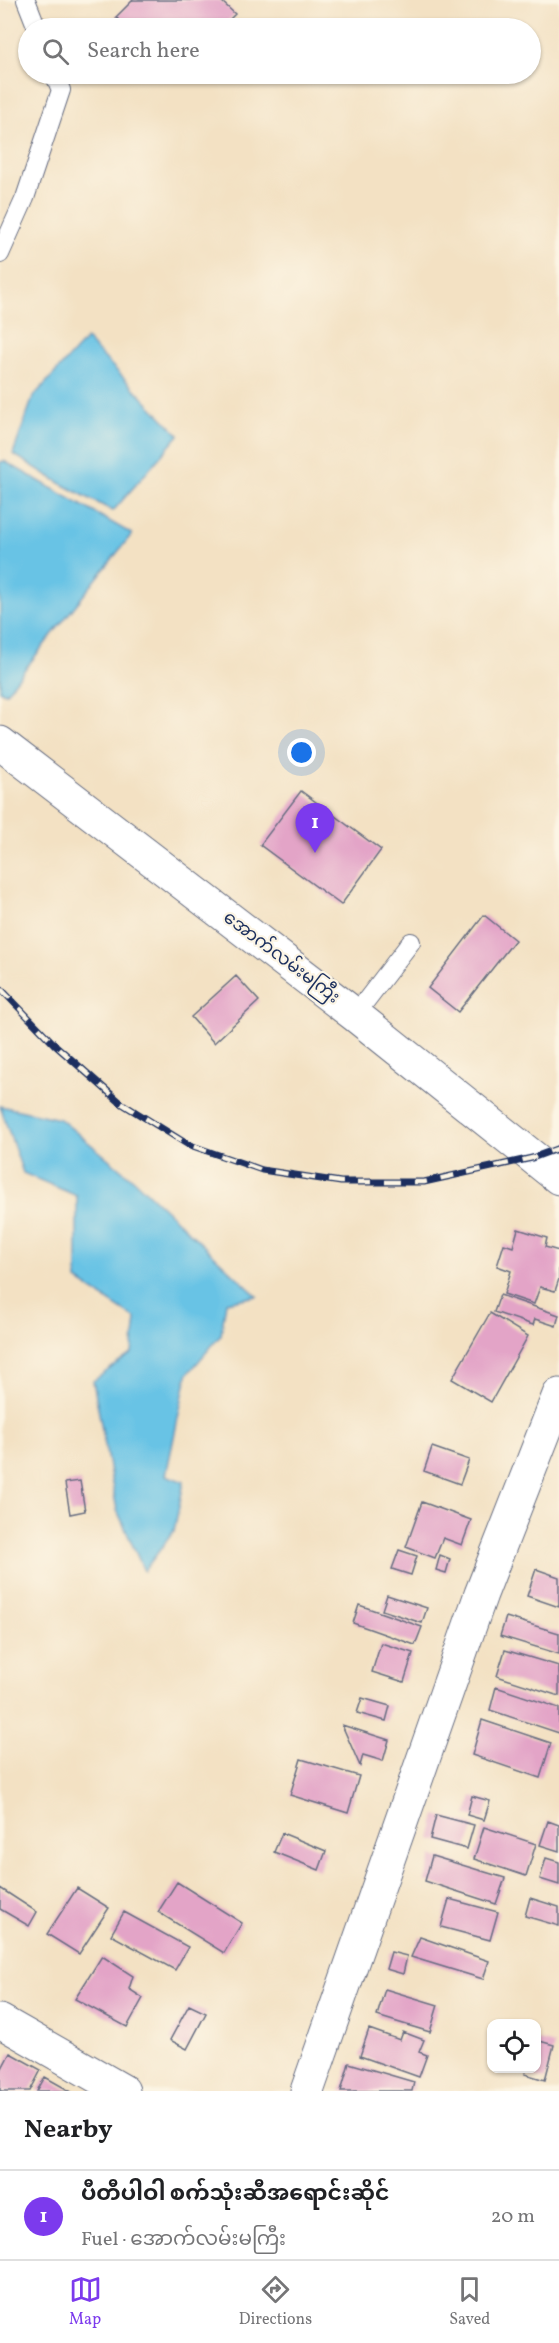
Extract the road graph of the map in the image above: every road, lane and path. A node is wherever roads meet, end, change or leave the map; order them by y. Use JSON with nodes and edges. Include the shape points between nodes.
{"nodes":[{"id":1,"x":26,"y":0,"type":"edge"},
{"id":2,"x":33,"y":18,"type":"edge"},
{"id":3,"x":58,"y":84,"type":"edge"},
{"id":4,"x":0,"y":254,"type":"edge"},
{"id":5,"x":0,"y":743,"type":"edge"},
{"id":6,"x":411,"y":942,"type":"dead end"},
{"id":7,"x":355,"y":1015,"type":"junction"},
{"id":8,"x":559,"y":1178,"type":"edge"},
{"id":9,"x":559,"y":1395,"type":"edge"},
{"id":10,"x":0,"y":2021,"type":"edge"},
{"id":11,"x":123,"y":2091,"type":"edge"},
{"id":12,"x":307,"y":2091,"type":"edge"}],
"edges":[{"from":1,"to":2,"type":"lane"},
{"from":3,"to":4,"type":"lane","via":[[61,90],[25,198]]},
{"from":5,"to":7,"type":"main road","name":"အောက်လမ်းမကြီး"},
{"from":6,"to":7,"type":"lane"},
{"from":7,"to":8,"type":"main road","name":"အောက်လမ်းမကြီး"},
{"from":9,"to":12,"type":"main road","via":[[481,1594]]},
{"from":10,"to":11,"type":"main road"}]}
